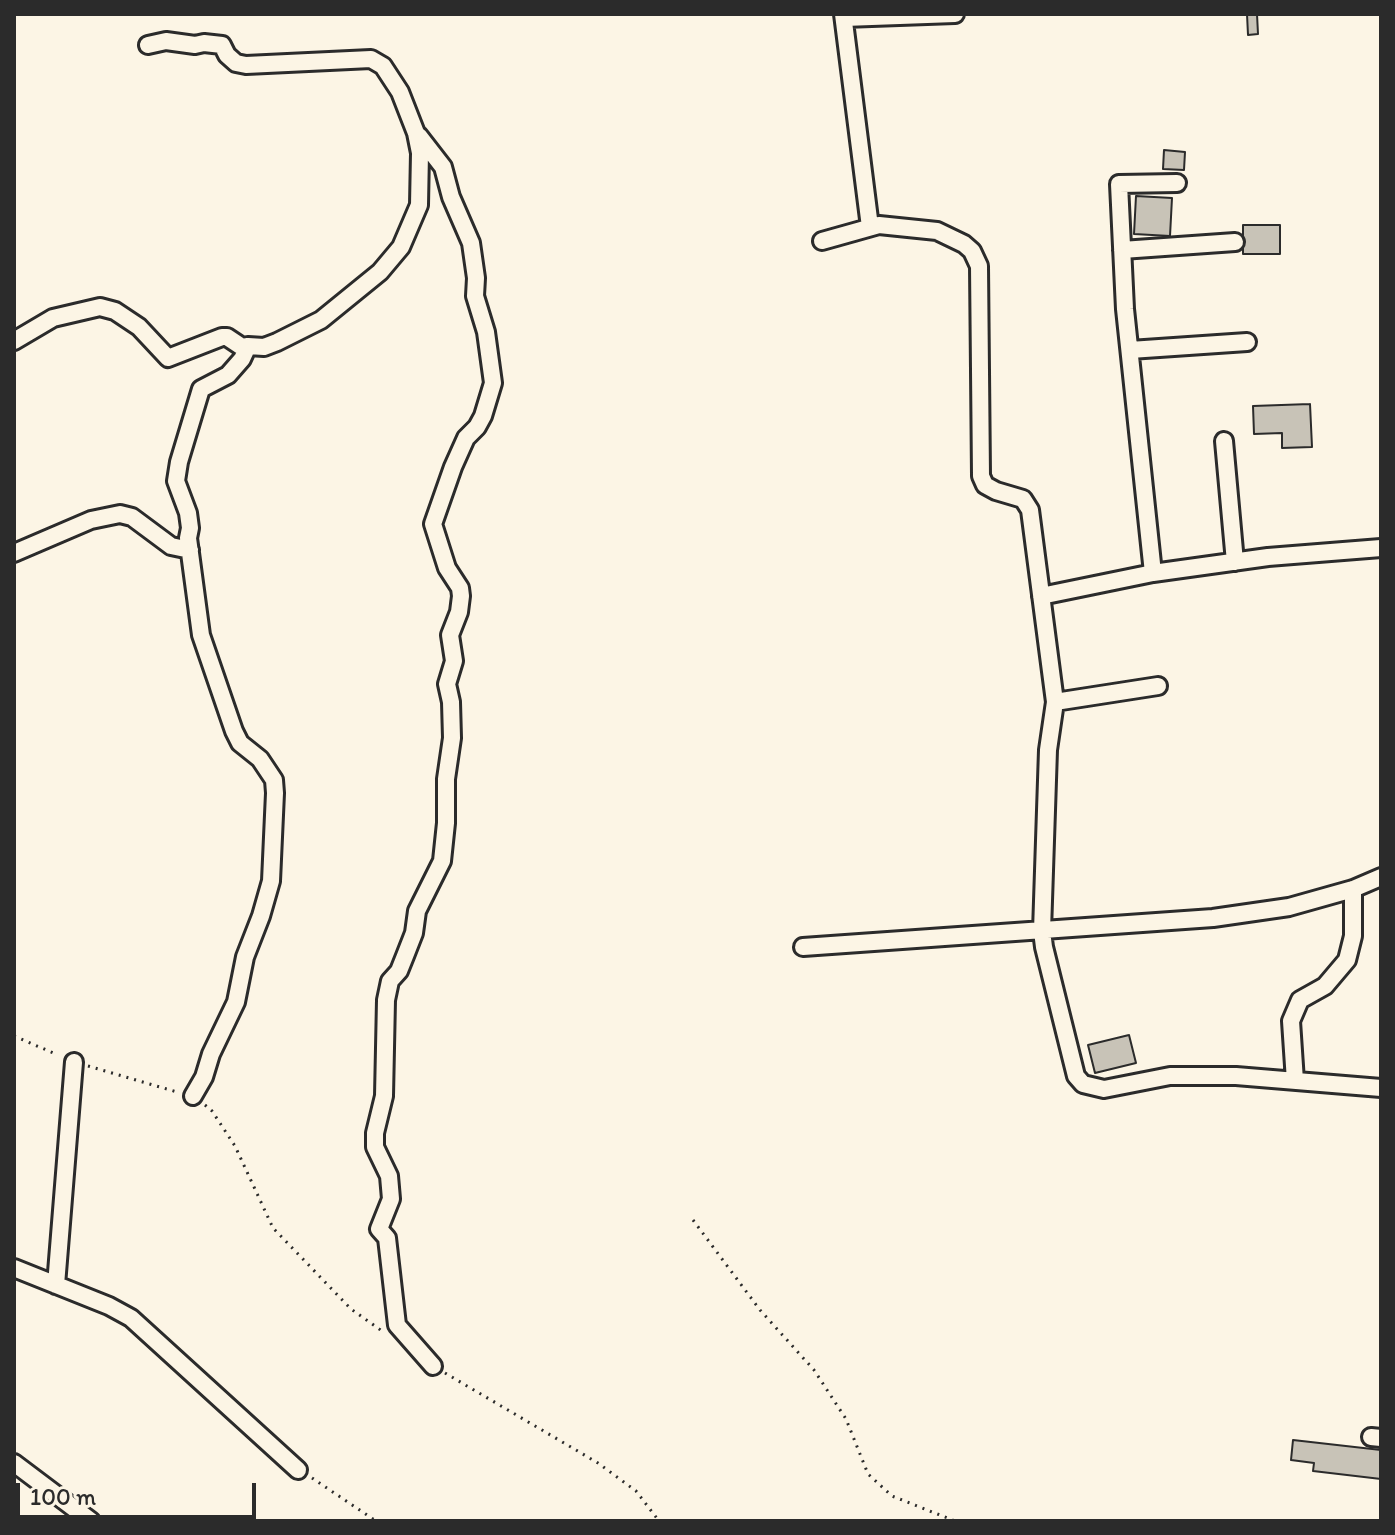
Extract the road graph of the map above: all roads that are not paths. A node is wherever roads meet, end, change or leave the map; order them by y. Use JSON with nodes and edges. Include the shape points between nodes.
{"nodes":[{"id":1,"x":955,"y":14,"type":"edge"},
{"id":2,"x":844,"y":16,"type":"edge"},
{"id":3,"x":148,"y":45,"type":"dead end"},
{"id":4,"x":416,"y":133,"type":"junction"},
{"id":5,"x":1177,"y":183,"type":"dead end"},
{"id":6,"x":870,"y":227,"type":"junction"},
{"id":7,"x":822,"y":241,"type":"dead end"},
{"id":8,"x":1235,"y":242,"type":"dead end"},
{"id":9,"x":1122,"y":250,"type":"junction"},
{"id":10,"x":14,"y":341,"type":"edge"},
{"id":11,"x":1247,"y":342,"type":"dead end"},
{"id":12,"x":248,"y":346,"type":"junction"},
{"id":13,"x":1130,"y":350,"type":"junction"},
{"id":14,"x":1224,"y":441,"type":"dead end"},
{"id":15,"x":1381,"y":548,"type":"edge"},
{"id":16,"x":190,"y":550,"type":"junction"},
{"id":17,"x":14,"y":553,"type":"edge"},
{"id":18,"x":1235,"y":562,"type":"junction"},
{"id":19,"x":1153,"y":573,"type":"junction"},
{"id":20,"x":1041,"y":596,"type":"junction"},
{"id":21,"x":1158,"y":686,"type":"dead end"},
{"id":22,"x":1055,"y":702,"type":"junction"},
{"id":23,"x":1381,"y":877,"type":"edge"},
{"id":24,"x":1353,"y":889,"type":"junction"},
{"id":25,"x":1042,"y":931,"type":"junction"},
{"id":26,"x":803,"y":947,"type":"dead end"},
{"id":27,"x":74,"y":1062,"type":"road end"},
{"id":28,"x":1295,"y":1081,"type":"junction"},
{"id":29,"x":1381,"y":1088,"type":"edge"},
{"id":30,"x":193,"y":1096,"type":"road end"},
{"id":31,"x":14,"y":1268,"type":"edge"},
{"id":32,"x":56,"y":1285,"type":"junction"},
{"id":33,"x":433,"y":1366,"type":"road end"},
{"id":34,"x":14,"y":1463,"type":"edge"},
{"id":35,"x":298,"y":1470,"type":"road end"},
{"id":36,"x":91,"y":1521,"type":"edge"}],
"edges":[{"from":1,"to":2,"type":"street"},
{"from":2,"to":6,"type":"street"},
{"from":3,"to":4,"type":"street","via":[[222,45],[236,63],[246,65],[371,59],[391,77]]},
{"from":4,"to":12,"type":"street","via":[[419,205],[401,247],[380,272],[321,320],[264,347]]},
{"from":4,"to":33,"type":"street","via":[[443,167],[471,243],[475,296],[493,383],[433,524],[461,596],[450,635],[454,661],[447,684],[452,738],[446,823],[442,861],[417,911],[399,971],[390,981],[384,1096],[375,1133],[375,1147],[389,1176],[391,1199],[379,1229],[387,1238],[397,1325]]},
{"from":5,"to":9,"type":"street","via":[[1119,184]]},
{"from":6,"to":7,"type":"street"},
{"from":6,"to":20,"type":"street","via":[[937,231],[964,244],[976,258],[981,476],[985,485],[1023,499],[1030,510]]},
{"from":8,"to":9,"type":"street"},
{"from":9,"to":13,"type":"street"},
{"from":10,"to":12,"type":"street","via":[[53,318],[100,307],[139,327],[168,358],[222,337]]},
{"from":11,"to":13,"type":"street"},
{"from":12,"to":16,"type":"street","via":[[228,375],[201,389],[179,462],[176,481],[188,513]]},
{"from":13,"to":19,"type":"street"},
{"from":14,"to":18,"type":"street"},
{"from":15,"to":18,"type":"street"},
{"from":16,"to":17,"type":"street","via":[[171,546],[120,514],[91,520]]},
{"from":16,"to":30,"type":"street","via":[[201,635],[226,712],[240,743],[274,780],[275,793],[271,881],[236,1002]]},
{"from":18,"to":19,"type":"street"},
{"from":19,"to":20,"type":"street"},
{"from":20,"to":22,"type":"street"},
{"from":21,"to":22,"type":"street"},
{"from":22,"to":25,"type":"street","via":[[1048,750]]},
{"from":23,"to":24,"type":"street"},
{"from":24,"to":25,"type":"street","via":[[1289,907],[1228,916]]},
{"from":24,"to":28,"type":"street","via":[[1347,960],[1325,986],[1300,1000],[1291,1021]]},
{"from":25,"to":26,"type":"street"},
{"from":25,"to":28,"type":"street","via":[[1069,1054],[1083,1084],[1104,1089],[1170,1076]]},
{"from":27,"to":32,"type":"street"},
{"from":28,"to":29,"type":"street"},
{"from":31,"to":32,"type":"street"},
{"from":32,"to":35,"type":"street","via":[[131,1318]]},
{"from":34,"to":36,"type":"street"}]}
